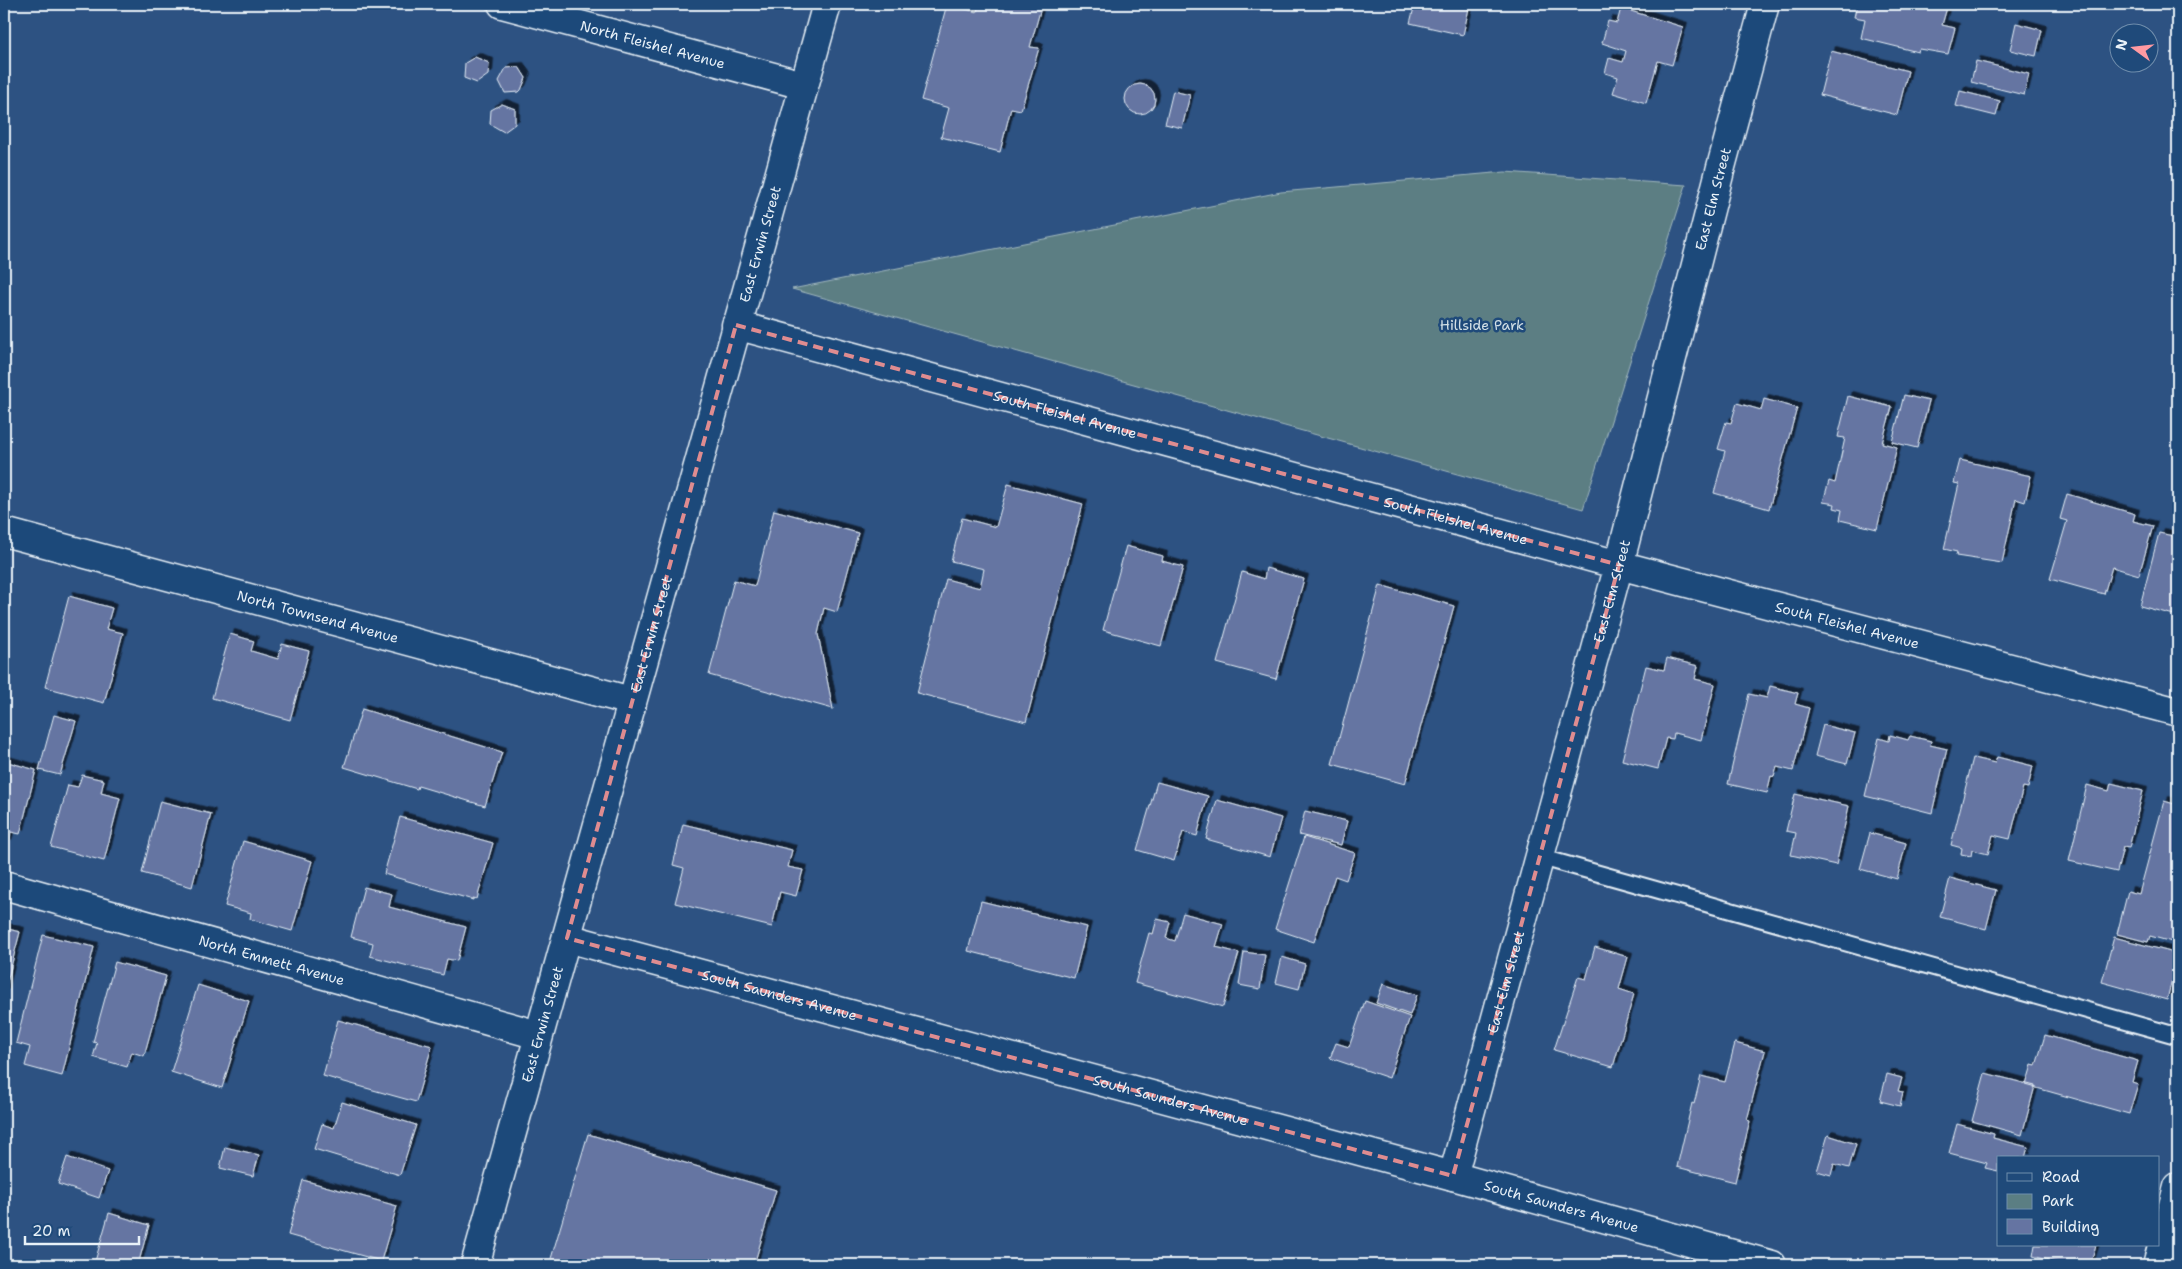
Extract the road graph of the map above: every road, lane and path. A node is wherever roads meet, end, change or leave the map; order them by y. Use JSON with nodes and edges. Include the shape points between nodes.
{"nodes":[{"id":1,"x":502,"y":4,"type":"edge"},
{"id":2,"x":827,"y":4,"type":"edge"},
{"id":3,"x":1766,"y":4,"type":"edge"},
{"id":4,"x":803,"y":85,"type":"junction"},
{"id":5,"x":736,"y":326,"type":"junction"},
{"id":6,"x":4,"y":532,"type":"edge"},
{"id":7,"x":1619,"y":565,"type":"junction"},
{"id":8,"x":632,"y":701,"type":"junction"},
{"id":9,"x":2178,"y":712,"type":"edge"},
{"id":10,"x":1540,"y":857,"type":"junction"},
{"id":11,"x":4,"y":885,"type":"edge"},
{"id":12,"x":567,"y":938,"type":"junction"},
{"id":13,"x":538,"y":1035,"type":"junction"},
{"id":14,"x":2178,"y":1036,"type":"edge"},
{"id":15,"x":1453,"y":1176,"type":"junction"},
{"id":16,"x":2178,"y":1187,"type":"edge"},
{"id":17,"x":475,"y":1265,"type":"edge"},
{"id":18,"x":1772,"y":1265,"type":"edge"},
{"id":19,"x":2157,"y":1265,"type":"edge"}],
"edges":[{"from":1,"to":4,"type":"street","name":"North Fleishel Avenue"},
{"from":2,"to":4,"type":"street","name":"East Erwin Street"},
{"from":3,"to":7,"type":"street","name":"East Elm Street","via":[[1718,176]]},
{"from":4,"to":5,"type":"street","name":"East Erwin Street"},
{"from":5,"to":7,"type":"street","name":"South Fleishel Avenue"},
{"from":5,"to":8,"type":"street","name":"East Erwin Street"},
{"from":6,"to":8,"type":"street","name":"North Townsend Avenue"},
{"from":7,"to":9,"type":"street","name":"South Fleishel Avenue"},
{"from":7,"to":10,"type":"street","name":"East Elm Street"},
{"from":8,"to":12,"type":"street","name":"East Erwin Street"},
{"from":10,"to":14,"type":"lane"},
{"from":10,"to":15,"type":"street","name":"East Elm Street"},
{"from":11,"to":13,"type":"street","name":"North Emmett Avenue"},
{"from":12,"to":13,"type":"street","name":"East Erwin Street"},
{"from":12,"to":15,"type":"street","name":"South Saunders Avenue"},
{"from":13,"to":17,"type":"street","name":"East Erwin Street"},
{"from":15,"to":18,"type":"street","name":"South Saunders Avenue"},
{"from":16,"to":19,"type":"street"}]}
